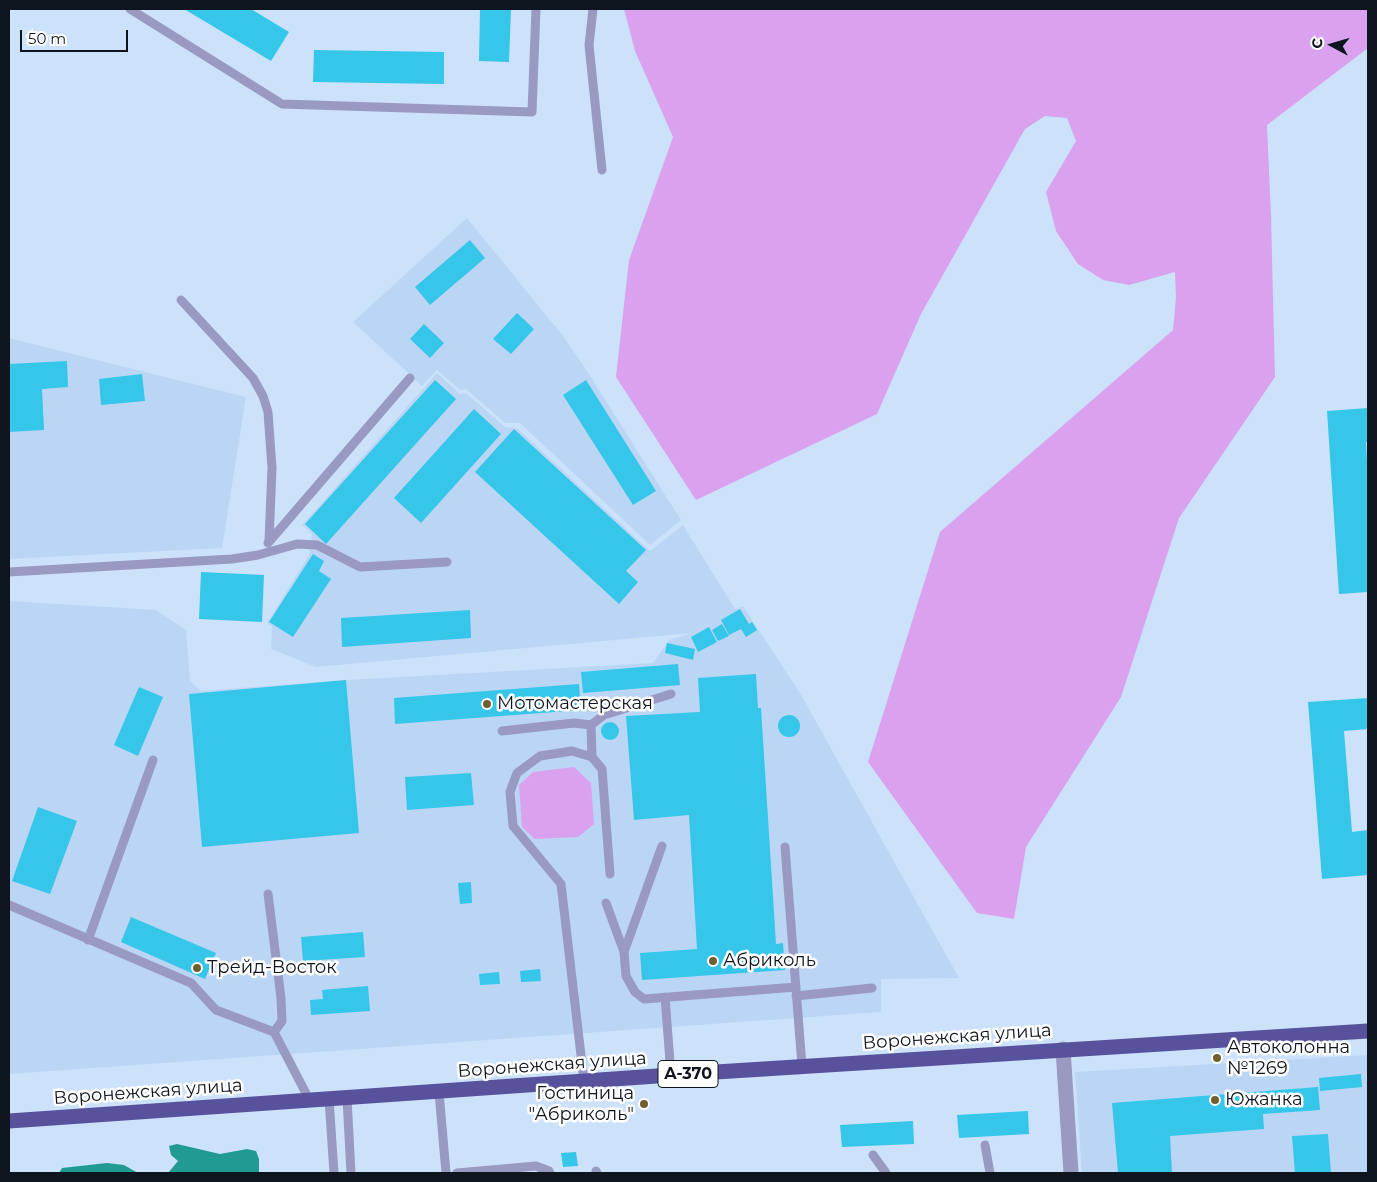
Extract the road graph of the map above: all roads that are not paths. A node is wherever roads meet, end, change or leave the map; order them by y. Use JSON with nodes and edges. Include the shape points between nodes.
{"nodes":[{"id":1,"x":130,"y":9,"type":"edge"},
{"id":2,"x":536,"y":9,"type":"edge"},
{"id":3,"x":593,"y":9,"type":"edge"},
{"id":4,"x":602,"y":170,"type":"dead end"},
{"id":5,"x":181,"y":300,"type":"dead end"},
{"id":6,"x":410,"y":378,"type":"dead end"},
{"id":7,"x":269,"y":542,"type":"junction"},
{"id":8,"x":258,"y":555,"type":"junction"},
{"id":9,"x":447,"y":562,"type":"dead end"},
{"id":10,"x":9,"y":572,"type":"edge"},
{"id":11,"x":671,"y":694,"type":"dead end"},
{"id":12,"x":591,"y":725,"type":"junction"},
{"id":13,"x":502,"y":731,"type":"dead end"},
{"id":14,"x":592,"y":756,"type":"junction"},
{"id":15,"x":154,"y":760,"type":"dead end"},
{"id":16,"x":662,"y":846,"type":"dead end"},
{"id":17,"x":785,"y":847,"type":"dead end"},
{"id":18,"x":610,"y":874,"type":"dead end"},
{"id":19,"x":268,"y":894,"type":"dead end"},
{"id":20,"x":606,"y":903,"type":"dead end"},
{"id":21,"x":9,"y":906,"type":"edge"},
{"id":22,"x":88,"y":940,"type":"junction"},
{"id":23,"x":624,"y":952,"type":"junction"},
{"id":24,"x":872,"y":988,"type":"dead end"},
{"id":25,"x":796,"y":992,"type":"junction"},
{"id":26,"x":665,"y":997,"type":"junction"},
{"id":27,"x":1368,"y":1030,"type":"edge"},
{"id":28,"x":274,"y":1032,"type":"junction"},
{"id":29,"x":1063,"y":1049,"type":"junction"},
{"id":30,"x":802,"y":1066,"type":"junction"},
{"id":31,"x":671,"y":1075,"type":"junction"},
{"id":32,"x":584,"y":1081,"type":"junction"},
{"id":33,"x":439,"y":1092,"type":"junction"},
{"id":34,"x":347,"y":1098,"type":"junction"},
{"id":35,"x":329,"y":1099,"type":"junction"},
{"id":36,"x":310,"y":1101,"type":"junction"},
{"id":37,"x":9,"y":1120,"type":"edge"},
{"id":38,"x":985,"y":1145,"type":"dead end"},
{"id":39,"x":873,"y":1155,"type":"dead end"},
{"id":40,"x":334,"y":1173,"type":"edge"},
{"id":41,"x":351,"y":1173,"type":"edge"},
{"id":42,"x":446,"y":1173,"type":"edge"},
{"id":43,"x":457,"y":1173,"type":"edge"},
{"id":44,"x":550,"y":1173,"type":"edge"},
{"id":45,"x":886,"y":1173,"type":"edge"},
{"id":46,"x":990,"y":1173,"type":"edge"},
{"id":47,"x":1071,"y":1173,"type":"edge"}],
"edges":[{"from":1,"to":2,"type":"lane","via":[[282,104],[532,112]]},
{"from":3,"to":4,"type":"lane","via":[[589,45]]},
{"from":5,"to":7,"type":"lane","via":[[253,378],[268,412],[272,468]]},
{"from":6,"to":7,"type":"lane"},
{"from":7,"to":8,"type":"lane"},
{"from":8,"to":9,"type":"lane","via":[[297,544],[317,545],[360,567]]},
{"from":8,"to":10,"type":"lane"},
{"from":11,"to":12,"type":"lane","via":[[604,715]]},
{"from":12,"to":13,"type":"lane"},
{"from":12,"to":14,"type":"lane"},
{"from":14,"to":18,"type":"lane","via":[[602,769]]},
{"from":14,"to":32,"type":"lane","via":[[572,751],[540,756],[517,772],[510,792],[513,826],[561,884]]},
{"from":15,"to":22,"type":"lane"},
{"from":16,"to":23,"type":"lane"},
{"from":17,"to":25,"type":"lane"},
{"from":19,"to":28,"type":"lane","via":[[282,1021]]},
{"from":20,"to":23,"type":"lane"},
{"from":21,"to":22,"type":"lane"},
{"from":22,"to":28,"type":"lane","via":[[191,983],[216,1010]]},
{"from":23,"to":26,"type":"lane","via":[[626,976],[635,992],[644,999]]},
{"from":24,"to":25,"type":"lane"},
{"from":25,"to":26,"type":"lane"},
{"from":25,"to":30,"type":"lane"},
{"from":26,"to":31,"type":"lane"},
{"from":27,"to":29,"type":"highway","name":"Воронежская улица","number":"А-370"},
{"from":28,"to":36,"type":"lane"},
{"from":29,"to":30,"type":"highway","name":"Воронежская улица","number":"А-370"},
{"from":29,"to":47,"type":"street"},
{"from":30,"to":31,"type":"highway","name":"Воронежская улица","number":"А-370"},
{"from":31,"to":32,"type":"highway","name":"Воронежская улица","number":"А-370"},
{"from":32,"to":33,"type":"highway","name":"Воронежская улица","number":"А-370"},
{"from":33,"to":34,"type":"highway","name":"Воронежская улица","number":"А-370"},
{"from":33,"to":42,"type":"lane"},
{"from":34,"to":35,"type":"highway","name":"Воронежская улица","number":"А-370"},
{"from":34,"to":41,"type":"lane"},
{"from":35,"to":36,"type":"highway","name":"Воронежская улица","number":"А-370"},
{"from":35,"to":40,"type":"lane"},
{"from":36,"to":37,"type":"highway","name":"Воронежская улица","number":"А-370"},
{"from":38,"to":46,"type":"lane"},
{"from":39,"to":45,"type":"lane"},
{"from":43,"to":44,"type":"lane","via":[[536,1166]]}]}
